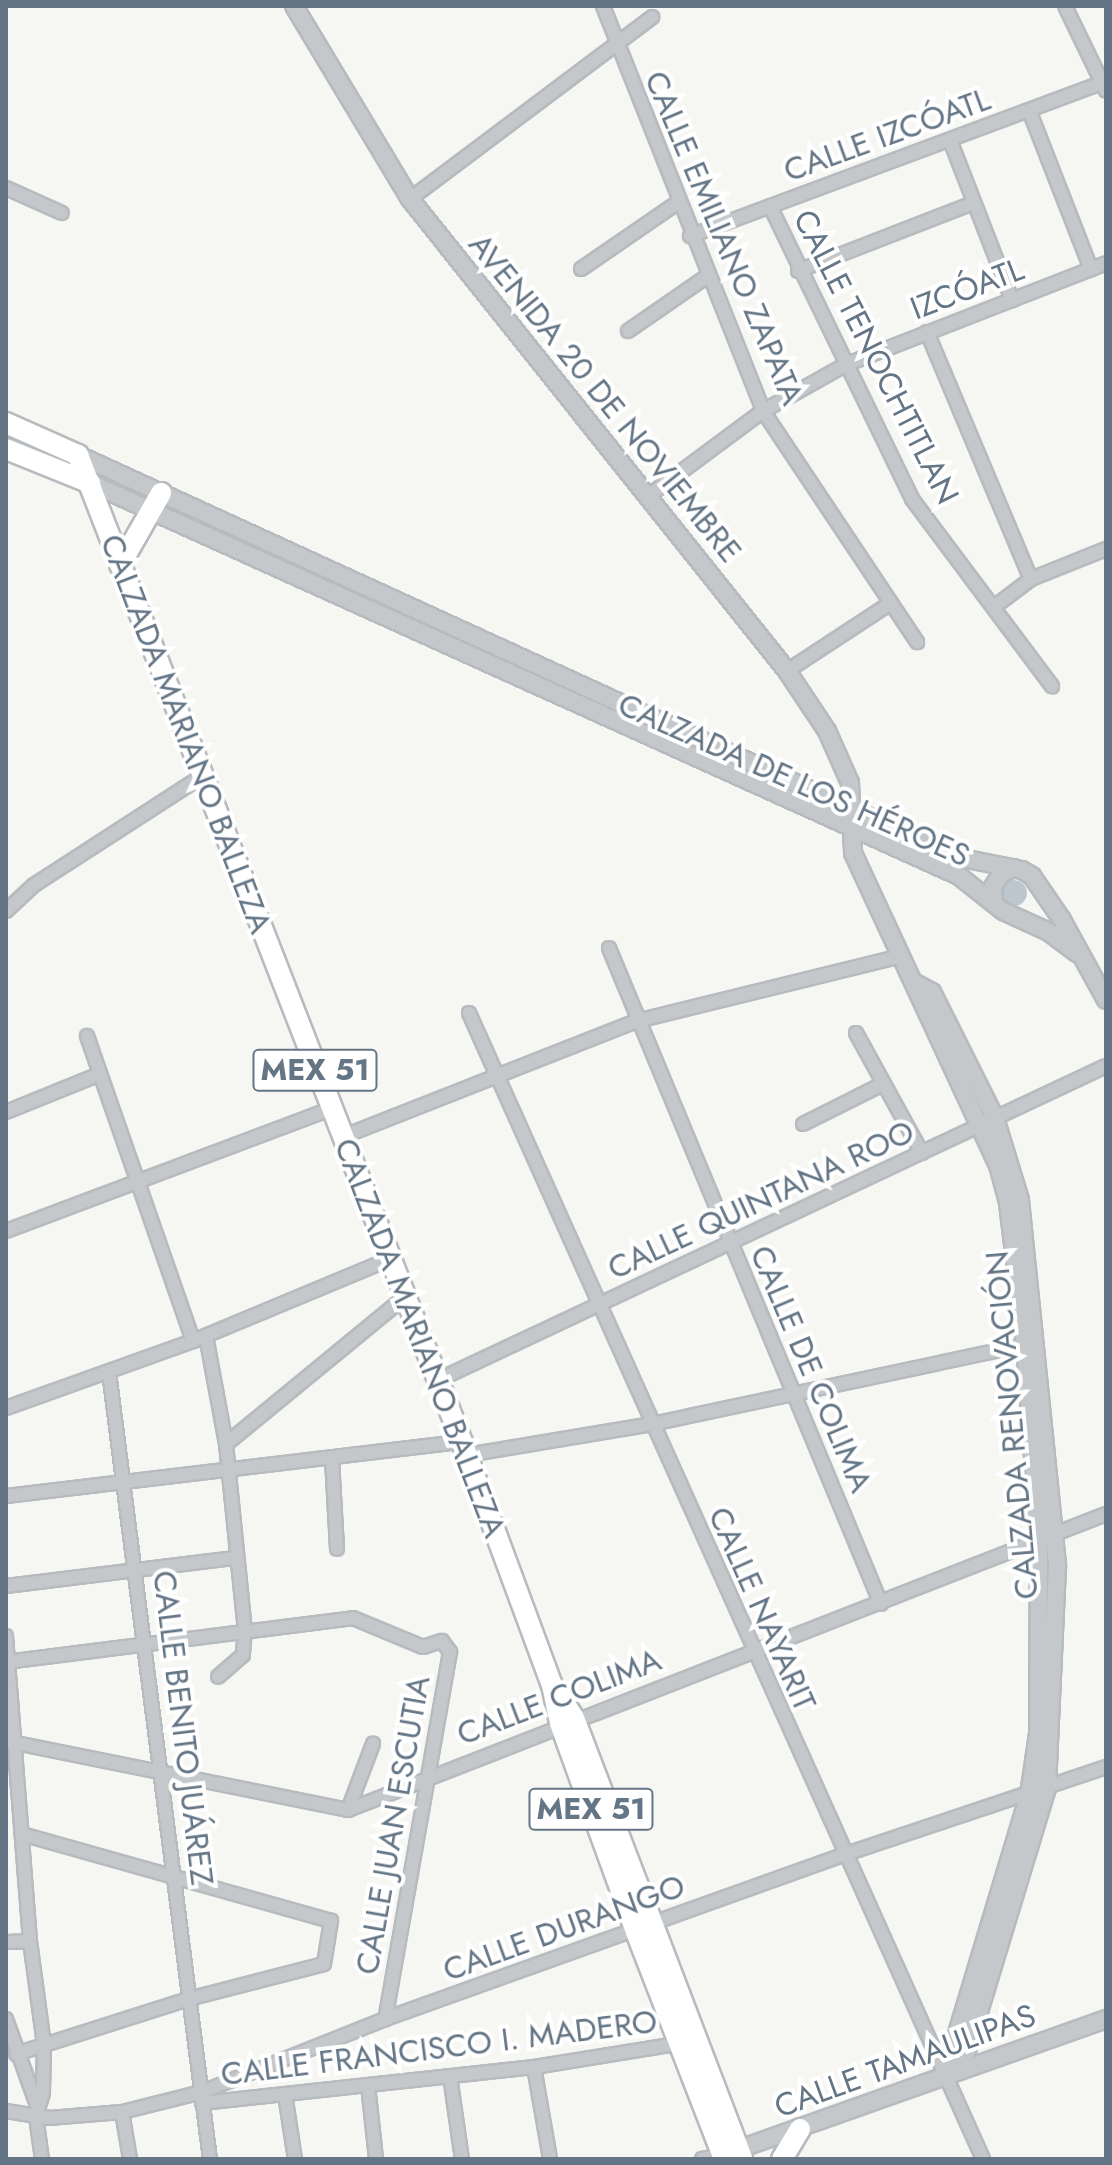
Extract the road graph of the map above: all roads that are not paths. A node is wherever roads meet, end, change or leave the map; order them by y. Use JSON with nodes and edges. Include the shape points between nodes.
{"nodes":[{"id":1,"x":294,"y":6,"type":"edge"},
{"id":2,"x":603,"y":6,"type":"edge"},
{"id":3,"x":1065,"y":6,"type":"edge"},
{"id":4,"x":652,"y":17,"type":"dead end"},
{"id":5,"x":615,"y":44,"type":"junction"},
{"id":6,"x":1104,"y":87,"type":"edge"},
{"id":7,"x":1029,"y":110,"type":"junction"},
{"id":8,"x":950,"y":140,"type":"junction"},
{"id":9,"x":6,"y":188,"type":"edge"},
{"id":10,"x":410,"y":199,"type":"junction"},
{"id":11,"x":677,"y":203,"type":"junction"},
{"id":12,"x":973,"y":203,"type":"junction"},
{"id":13,"x":770,"y":206,"type":"junction"},
{"id":14,"x":62,"y":213,"type":"dead end"},
{"id":15,"x":690,"y":236,"type":"junction"},
{"id":16,"x":1106,"y":263,"type":"edge"},
{"id":17,"x":581,"y":269,"type":"dead end"},
{"id":18,"x":1091,"y":269,"type":"junction"},
{"id":19,"x":798,"y":271,"type":"junction"},
{"id":20,"x":706,"y":277,"type":"junction"},
{"id":21,"x":1012,"y":300,"type":"junction"},
{"id":22,"x":628,"y":331,"type":"dead end"},
{"id":23,"x":927,"y":332,"type":"junction"},
{"id":24,"x":845,"y":365,"type":"junction"},
{"id":25,"x":763,"y":411,"type":"junction"},
{"id":26,"x":6,"y":423,"type":"edge"},
{"id":27,"x":6,"y":449,"type":"edge"},
{"id":28,"x":78,"y":455,"type":"junction"},
{"id":29,"x":90,"y":483,"type":"junction"},
{"id":30,"x":647,"y":497,"type":"junction"},
{"id":31,"x":155,"y":501,"type":"junction"},
{"id":32,"x":1106,"y":549,"type":"edge"},
{"id":33,"x":120,"y":565,"type":"junction"},
{"id":34,"x":1031,"y":579,"type":"junction"},
{"id":35,"x":891,"y":603,"type":"junction"},
{"id":36,"x":994,"y":607,"type":"junction"},
{"id":37,"x":917,"y":642,"type":"dead end"},
{"id":38,"x":787,"y":671,"type":"junction"},
{"id":39,"x":1052,"y":686,"type":"dead end"},
{"id":40,"x":201,"y":777,"type":"junction"},
{"id":41,"x":854,"y":810,"type":"junction"},
{"id":42,"x":853,"y":829,"type":"junction"},
{"id":43,"x":1014,"y":868,"type":"junction"},
{"id":44,"x":1040,"y":887,"type":"junction"},
{"id":45,"x":994,"y":901,"type":"junction"},
{"id":46,"x":6,"y":911,"type":"edge"},
{"id":47,"x":1015,"y":915,"type":"junction"},
{"id":48,"x":609,"y":948,"type":"dead end"},
{"id":49,"x":1078,"y":954,"type":"junction"},
{"id":50,"x":902,"y":956,"type":"junction"},
{"id":51,"x":1106,"y":1000,"type":"edge"},
{"id":52,"x":469,"y":1013,"type":"dead end"},
{"id":53,"x":637,"y":1021,"type":"junction"},
{"id":54,"x":856,"y":1033,"type":"dead end"},
{"id":55,"x":87,"y":1036,"type":"dead end"},
{"id":56,"x":1106,"y":1066,"type":"edge"},
{"id":57,"x":100,"y":1074,"type":"junction"},
{"id":58,"x":498,"y":1078,"type":"junction"},
{"id":59,"x":883,"y":1084,"type":"junction"},
{"id":60,"x":330,"y":1109,"type":"junction"},
{"id":61,"x":6,"y":1112,"type":"edge"},
{"id":62,"x":989,"y":1121,"type":"junction"},
{"id":63,"x":803,"y":1124,"type":"dead end"},
{"id":64,"x":342,"y":1137,"type":"junction"},
{"id":65,"x":922,"y":1153,"type":"junction"},
{"id":66,"x":141,"y":1180,"type":"junction"},
{"id":67,"x":6,"y":1231,"type":"edge"},
{"id":68,"x":730,"y":1244,"type":"junction"},
{"id":69,"x":390,"y":1259,"type":"junction"},
{"id":70,"x":405,"y":1297,"type":"junction"},
{"id":71,"x":599,"y":1305,"type":"junction"},
{"id":72,"x":199,"y":1338,"type":"junction"},
{"id":73,"x":1031,"y":1343,"type":"junction"},
{"id":74,"x":109,"y":1372,"type":"junction"},
{"id":75,"x":438,"y":1380,"type":"junction"},
{"id":76,"x":792,"y":1394,"type":"junction"},
{"id":77,"x":6,"y":1408,"type":"edge"},
{"id":78,"x":652,"y":1424,"type":"junction"},
{"id":79,"x":226,"y":1444,"type":"junction"},
{"id":80,"x":464,"y":1449,"type":"junction"},
{"id":81,"x":332,"y":1459,"type":"junction"},
{"id":82,"x":229,"y":1471,"type":"junction"},
{"id":83,"x":125,"y":1485,"type":"junction"},
{"id":84,"x":6,"y":1496,"type":"edge"},
{"id":85,"x":1106,"y":1514,"type":"edge"},
{"id":86,"x":1047,"y":1538,"type":"junction"},
{"id":87,"x":337,"y":1549,"type":"dead end"},
{"id":88,"x":235,"y":1558,"type":"junction"},
{"id":89,"x":137,"y":1571,"type":"junction"},
{"id":90,"x":6,"y":1586,"type":"edge"},
{"id":91,"x":881,"y":1604,"type":"junction"},
{"id":92,"x":245,"y":1630,"type":"junction"},
{"id":93,"x":6,"y":1636,"type":"edge"},
{"id":94,"x":145,"y":1644,"type":"junction"},
{"id":95,"x":753,"y":1651,"type":"junction"},
{"id":96,"x":8,"y":1661,"type":"edge"},
{"id":97,"x":218,"y":1677,"type":"dead end"},
{"id":98,"x":567,"y":1721,"type":"junction"},
{"id":99,"x":11,"y":1741,"type":"edge"},
{"id":100,"x":373,"y":1744,"type":"dead end"},
{"id":101,"x":1106,"y":1767,"type":"edge"},
{"id":102,"x":164,"y":1771,"type":"junction"},
{"id":103,"x":428,"y":1774,"type":"junction"},
{"id":104,"x":1047,"y":1788,"type":"junction"},
{"id":105,"x":1029,"y":1795,"type":"junction"},
{"id":106,"x":348,"y":1810,"type":"junction"},
{"id":107,"x":22,"y":1834,"type":"junction"},
{"id":108,"x":843,"y":1855,"type":"junction"},
{"id":109,"x":176,"y":1875,"type":"junction"},
{"id":110,"x":643,"y":1928,"type":"junction"},
{"id":111,"x":30,"y":1941,"type":"junction"},
{"id":112,"x":6,"y":1942,"type":"edge"},
{"id":113,"x":192,"y":1998,"type":"junction"},
{"id":114,"x":6,"y":2019,"type":"edge"},
{"id":115,"x":385,"y":2019,"type":"junction"},
{"id":116,"x":1106,"y":2019,"type":"edge"},
{"id":117,"x":682,"y":2043,"type":"junction"},
{"id":118,"x":44,"y":2044,"type":"junction"},
{"id":119,"x":16,"y":2054,"type":"junction"},
{"id":120,"x":534,"y":2067,"type":"junction"},
{"id":121,"x":962,"y":2067,"type":"junction"},
{"id":122,"x":945,"y":2074,"type":"junction"},
{"id":123,"x":450,"y":2076,"type":"junction"},
{"id":124,"x":368,"y":2085,"type":"junction"},
{"id":125,"x":285,"y":2094,"type":"junction"},
{"id":126,"x":202,"y":2098,"type":"junction"},
{"id":127,"x":6,"y":2111,"type":"edge"},
{"id":128,"x":37,"y":2112,"type":"junction"},
{"id":129,"x":122,"y":2112,"type":"junction"},
{"id":130,"x":800,"y":2129,"type":"junction"},
{"id":131,"x":732,"y":2156,"type":"edge"},
{"id":132,"x":42,"y":2159,"type":"edge"},
{"id":133,"x":130,"y":2159,"type":"edge"},
{"id":134,"x":210,"y":2159,"type":"edge"},
{"id":135,"x":295,"y":2159,"type":"edge"},
{"id":136,"x":376,"y":2159,"type":"edge"},
{"id":137,"x":462,"y":2159,"type":"edge"},
{"id":138,"x":550,"y":2159,"type":"edge"},
{"id":139,"x":702,"y":2159,"type":"edge"},
{"id":140,"x":782,"y":2159,"type":"edge"},
{"id":141,"x":983,"y":2159,"type":"edge"}],
"edges":[{"from":1,"to":10,"type":"street","name":"AVENIDA 20 DE NOVIEMBRE"},
{"from":2,"to":5,"type":"street","name":"CALLE EMILIANO ZAPATA"},
{"from":3,"to":6,"type":"street"},
{"from":4,"to":5,"type":"street"},
{"from":5,"to":10,"type":"street"},
{"from":5,"to":11,"type":"street","name":"CALLE EMILIANO ZAPATA"},
{"from":6,"to":7,"type":"street","name":"CALLE IZCÓATL"},
{"from":7,"to":8,"type":"street","name":"CALLE IZCÓATL"},
{"from":7,"to":18,"type":"street"},
{"from":8,"to":12,"type":"street"},
{"from":8,"to":13,"type":"street","name":"CALLE IZCÓATL"},
{"from":9,"to":14,"type":"street"},
{"from":10,"to":30,"type":"street","name":"AVENIDA 20 DE NOVIEMBRE"},
{"from":11,"to":15,"type":"street","name":"CALLE EMILIANO ZAPATA"},
{"from":11,"to":17,"type":"street"},
{"from":12,"to":19,"type":"street"},
{"from":12,"to":21,"type":"street"},
{"from":13,"to":15,"type":"street","name":"CALLE IZCÓATL"},
{"from":13,"to":19,"type":"street","name":"CALLE TENOCHTITLAN"},
{"from":15,"to":20,"type":"street","name":"CALLE EMILIANO ZAPATA"},
{"from":16,"to":18,"type":"street","name":"IZCÓATL"},
{"from":18,"to":21,"type":"street","name":"IZCÓATL"},
{"from":19,"to":24,"type":"street","name":"CALLE TENOCHTITLAN"},
{"from":20,"to":22,"type":"street"},
{"from":20,"to":25,"type":"street","name":"CALLE EMILIANO ZAPATA"},
{"from":21,"to":23,"type":"street","name":"IZCÓATL"},
{"from":23,"to":24,"type":"street","name":"IZCÓATL"},
{"from":23,"to":34,"type":"street"},
{"from":24,"to":25,"type":"street","name":"IZCÓATL"},
{"from":24,"to":36,"type":"street","name":"CALLE TENOCHTITLAN","via":[[912,499]]},
{"from":25,"to":30,"type":"street","name":"IZCÓATL"},
{"from":25,"to":35,"type":"street","name":"CALLE EMILIANO ZAPATA"},
{"from":26,"to":28,"type":"main road","name":"CALZADA DE LOS HÉROES"},
{"from":27,"to":29,"type":"main road","name":"CALZADA DE LOS HÉROES"},
{"from":28,"to":29,"type":"main road","name":"CALZADA MARIANO BALLEZA","number":"MEX 51"},
{"from":28,"to":31,"type":"street","name":"CALZADA DE LOS HÉROES"},
{"from":29,"to":31,"type":"street","name":"CALZADA DE LOS HÉROES"},
{"from":29,"to":33,"type":"main road","name":"CALZADA MARIANO BALLEZA","number":"MEX 51"},
{"from":30,"to":38,"type":"street","name":"AVENIDA 20 DE NOVIEMBRE"},
{"from":31,"to":33,"type":"main road"},
{"from":31,"to":41,"type":"street","name":"CALZADA DE LOS HÉROES"},
{"from":31,"to":42,"type":"street","name":"CALZADA DE LOS HÉROES"},
{"from":32,"to":34,"type":"street"},
{"from":33,"to":40,"type":"main road","name":"CALZADA MARIANO BALLEZA","number":"MEX 51"},
{"from":34,"to":36,"type":"street"},
{"from":35,"to":37,"type":"street","name":"CALLE EMILIANO ZAPATA"},
{"from":35,"to":38,"type":"street"},
{"from":36,"to":39,"type":"street","name":"CALLE TENOCHTITLAN"},
{"from":38,"to":41,"type":"street","name":"AVENIDA 20 DE NOVIEMBRE","via":[[840,755]]},
{"from":40,"to":46,"type":"street","via":[[34,885]]},
{"from":40,"to":60,"type":"main road","name":"CALZADA MARIANO BALLEZA","number":"MEX 51"},
{"from":41,"to":42,"type":"street","name":"AVENIDA 20 DE NOVIEMBRE"},
{"from":41,"to":43,"type":"street","name":"CALZADA DE LOS HÉROES","via":[[967,859]]},
{"from":42,"to":45,"type":"street","name":"CALZADA DE LOS HÉROES","via":[[959,876]]},
{"from":42,"to":50,"type":"street","name":"CALZADA RENOVACIÓN","via":[[853,853]]},
{"from":43,"to":44,"type":"street","name":"CALZADA DE LOS HÉROES","via":[[1032,876]]},
{"from":43,"to":45,"type":"street","via":[[1001,874],[993,887]]},
{"from":44,"to":47,"type":"street","via":[[1039,902],[1029,913]]},
{"from":44,"to":49,"type":"street","name":"CALZADA DE LOS HÉROES"},
{"from":45,"to":47,"type":"street","name":"CALZADA DE LOS HÉROES"},
{"from":47,"to":49,"type":"street","name":"CALZADA DE LOS HÉROES"},
{"from":48,"to":53,"type":"street","name":"CALLE DE COLIMA"},
{"from":49,"to":51,"type":"street"},
{"from":50,"to":53,"type":"street"},
{"from":50,"to":62,"type":"street","name":"CALZADA RENOVACIÓN","via":[[917,984],[932,992]]},
{"from":52,"to":58,"type":"street","name":"CALLE NAYARIT"},
{"from":53,"to":58,"type":"street"},
{"from":53,"to":68,"type":"street","name":"CALLE DE COLIMA"},
{"from":54,"to":59,"type":"street"},
{"from":55,"to":57,"type":"street"},
{"from":56,"to":62,"type":"street","name":"CALLE QUINTANA ROO"},
{"from":57,"to":61,"type":"street"},
{"from":57,"to":66,"type":"street"},
{"from":58,"to":64,"type":"street"},
{"from":58,"to":71,"type":"street","name":"CALLE NAYARIT"},
{"from":59,"to":63,"type":"street"},
{"from":59,"to":65,"type":"street"},
{"from":60,"to":64,"type":"main road","name":"CALZADA MARIANO BALLEZA","number":"MEX 51"},
{"from":60,"to":66,"type":"street"},
{"from":62,"to":65,"type":"street","name":"CALLE QUINTANA ROO"},
{"from":62,"to":73,"type":"street","name":"CALZADA RENOVACIÓN","via":[[1020,1200]]},
{"from":64,"to":69,"type":"main road","name":"CALZADA MARIANO BALLEZA","number":"MEX 51"},
{"from":65,"to":68,"type":"street","name":"CALLE QUINTANA ROO"},
{"from":66,"to":67,"type":"street"},
{"from":66,"to":72,"type":"street"},
{"from":68,"to":71,"type":"street","name":"CALLE QUINTANA ROO"},
{"from":68,"to":76,"type":"street","name":"CALLE DE COLIMA"},
{"from":69,"to":70,"type":"main road","name":"CALZADA MARIANO BALLEZA","number":"MEX 51"},
{"from":69,"to":72,"type":"street"},
{"from":70,"to":75,"type":"main road","name":"CALZADA MARIANO BALLEZA","number":"MEX 51"},
{"from":70,"to":79,"type":"street"},
{"from":71,"to":75,"type":"street","name":"CALLE QUINTANA ROO"},
{"from":71,"to":78,"type":"street","name":"CALLE NAYARIT"},
{"from":72,"to":74,"type":"street"},
{"from":72,"to":79,"type":"street"},
{"from":73,"to":76,"type":"street"},
{"from":73,"to":86,"type":"street","name":"CALZADA RENOVACIÓN"},
{"from":74,"to":77,"type":"street"},
{"from":74,"to":83,"type":"street","name":"CALLE BENITO JUÁREZ"},
{"from":75,"to":80,"type":"main road","name":"CALZADA MARIANO BALLEZA","number":"MEX 51"},
{"from":76,"to":78,"type":"street"},
{"from":76,"to":91,"type":"street","name":"CALLE DE COLIMA"},
{"from":78,"to":80,"type":"street"},
{"from":78,"to":95,"type":"street","name":"CALLE NAYARIT"},
{"from":79,"to":82,"type":"street"},
{"from":80,"to":81,"type":"street"},
{"from":80,"to":98,"type":"main road","name":"CALZADA MARIANO BALLEZA","number":"MEX 51"},
{"from":81,"to":82,"type":"street"},
{"from":81,"to":87,"type":"street"},
{"from":82,"to":83,"type":"street"},
{"from":82,"to":88,"type":"street"},
{"from":83,"to":84,"type":"street"},
{"from":83,"to":89,"type":"street","name":"CALLE BENITO JUÁREZ"},
{"from":85,"to":86,"type":"street","name":"CALLE COLIMA"},
{"from":86,"to":91,"type":"street","name":"CALLE COLIMA"},
{"from":86,"to":104,"type":"street","name":"CALZADA RENOVACIÓN"},
{"from":86,"to":105,"type":"street","name":"CALZADA RENOVACIÓN","via":[[1038,1734]]},
{"from":88,"to":89,"type":"street"},
{"from":88,"to":92,"type":"street"},
{"from":89,"to":90,"type":"street"},
{"from":89,"to":94,"type":"street","name":"CALLE BENITO JUÁREZ"},
{"from":91,"to":95,"type":"street","name":"CALLE COLIMA"},
{"from":92,"to":94,"type":"street"},
{"from":92,"to":97,"type":"street","via":[[243,1655]]},
{"from":92,"to":103,"type":"street","name":"CALLE JUAN ESCUTIA","via":[[353,1618],[423,1647],[442,1641],[450,1652]]},
{"from":93,"to":96,"type":"street"},
{"from":94,"to":96,"type":"street"},
{"from":94,"to":102,"type":"street","name":"CALLE BENITO JUÁREZ"},
{"from":95,"to":98,"type":"street","name":"CALLE COLIMA"},
{"from":95,"to":108,"type":"street","name":"CALLE NAYARIT"},
{"from":96,"to":99,"type":"street"},
{"from":98,"to":103,"type":"street","name":"CALLE COLIMA"},
{"from":98,"to":110,"type":"main road","name":"CALZADA MARIANO BALLEZA","number":"MEX 51"},
{"from":99,"to":102,"type":"street"},
{"from":99,"to":107,"type":"street"},
{"from":100,"to":106,"type":"street"},
{"from":101,"to":104,"type":"street","name":"CALLE DURANGO"},
{"from":102,"to":106,"type":"street"},
{"from":102,"to":109,"type":"street","name":"CALLE BENITO JUÁREZ"},
{"from":103,"to":106,"type":"street","name":"CALLE COLIMA"},
{"from":103,"to":115,"type":"street","name":"CALLE JUAN ESCUTIA"},
{"from":104,"to":105,"type":"street","name":"CALLE DURANGO"},
{"from":104,"to":121,"type":"street","name":"CALZADA RENOVACIÓN"},
{"from":105,"to":108,"type":"street","name":"CALLE DURANGO"},
{"from":105,"to":122,"type":"street","name":"CALZADA RENOVACIÓN"},
{"from":107,"to":109,"type":"street"},
{"from":107,"to":111,"type":"street"},
{"from":108,"to":110,"type":"street","name":"CALLE DURANGO"},
{"from":108,"to":122,"type":"street","name":"CALLE NAYARIT"},
{"from":109,"to":113,"type":"street","name":"CALLE BENITO JUÁREZ"},
{"from":109,"to":113,"type":"street","via":[[331,1921],[324,1964]]},
{"from":110,"to":115,"type":"street","name":"CALLE DURANGO"},
{"from":110,"to":117,"type":"main road","number":"MEX 51"},
{"from":110,"to":131,"type":"main road","number":"MEX 51"},
{"from":111,"to":112,"type":"street"},
{"from":111,"to":118,"type":"street"},
{"from":113,"to":118,"type":"street"},
{"from":113,"to":126,"type":"street","name":"CALLE BENITO JUÁREZ"},
{"from":114,"to":119,"type":"street"},
{"from":115,"to":126,"type":"street","name":"CALLE DURANGO"},
{"from":116,"to":121,"type":"street","name":"CALLE TAMAULIPAS"},
{"from":117,"to":120,"type":"street","name":"CALLE FRANCISCO I. MADERO"},
{"from":117,"to":131,"type":"main road","number":"MEX 51"},
{"from":118,"to":119,"type":"street"},
{"from":118,"to":128,"type":"street"},
{"from":119,"to":128,"type":"street"},
{"from":120,"to":123,"type":"street","name":"CALLE FRANCISCO I. MADERO"},
{"from":120,"to":138,"type":"street"},
{"from":121,"to":122,"type":"street","name":"CALLE TAMAULIPAS"},
{"from":122,"to":130,"type":"street","name":"CALLE TAMAULIPAS"},
{"from":122,"to":141,"type":"street","name":"CALLE NAYARIT"},
{"from":123,"to":124,"type":"street","name":"CALLE FRANCISCO I. MADERO"},
{"from":123,"to":137,"type":"street"},
{"from":124,"to":125,"type":"street","name":"CALLE FRANCISCO I. MADERO"},
{"from":124,"to":136,"type":"street"},
{"from":125,"to":126,"type":"street","name":"CALLE FRANCISCO I. MADERO"},
{"from":125,"to":135,"type":"street"},
{"from":126,"to":129,"type":"street","name":"CALLE DURANGO"},
{"from":126,"to":134,"type":"street","name":"CALLE BENITO JUÁREZ"},
{"from":127,"to":128,"type":"street","name":"CALLE DURANGO"},
{"from":128,"to":129,"type":"street","name":"CALLE DURANGO"},
{"from":128,"to":132,"type":"street"},
{"from":129,"to":133,"type":"street"},
{"from":130,"to":131,"type":"street","name":"CALLE TAMAULIPAS"},
{"from":130,"to":140,"type":"main road"},
{"from":131,"to":139,"type":"street"}]}
